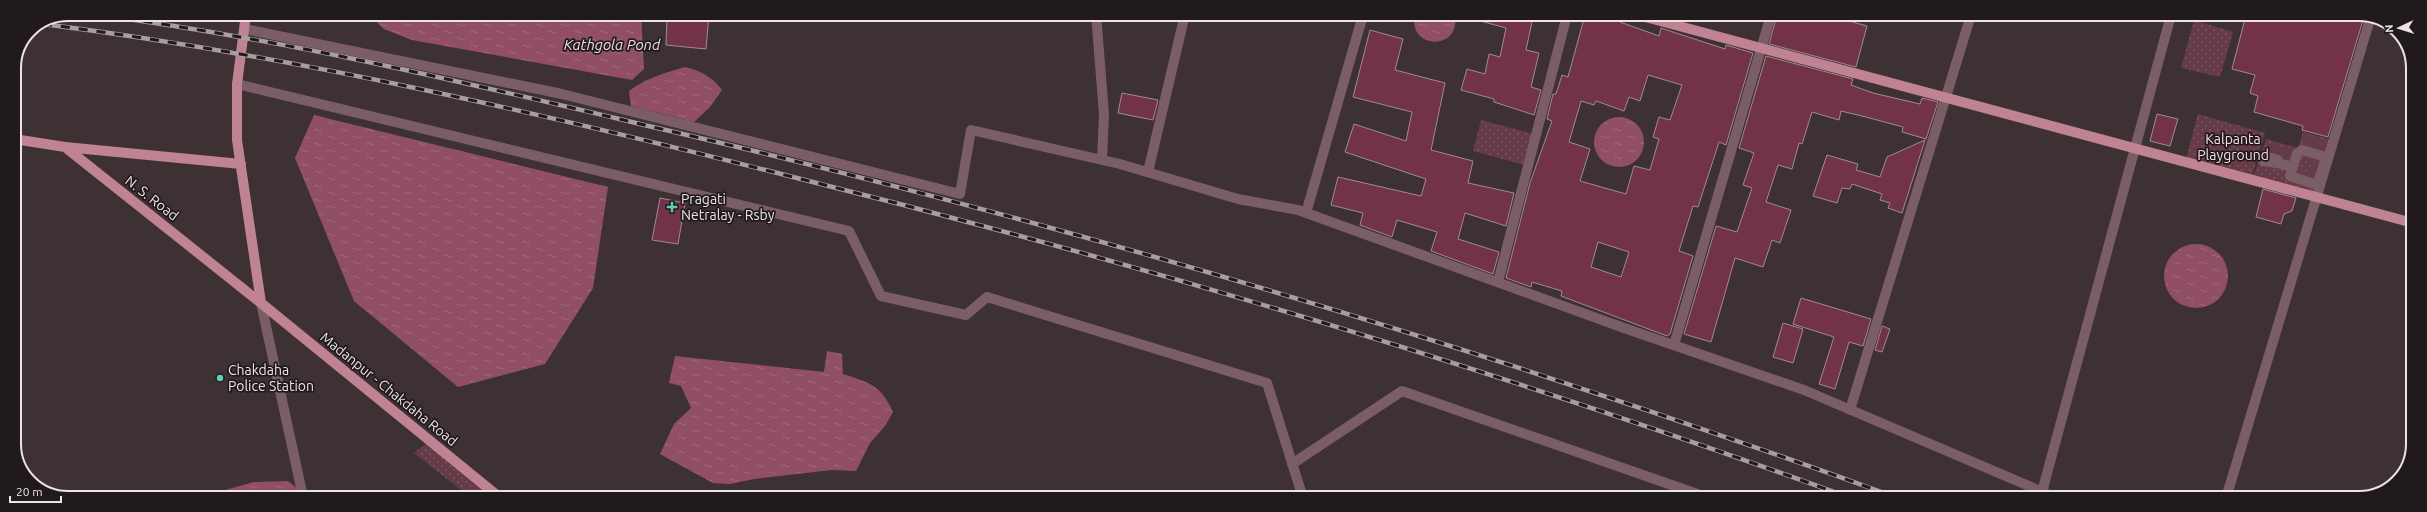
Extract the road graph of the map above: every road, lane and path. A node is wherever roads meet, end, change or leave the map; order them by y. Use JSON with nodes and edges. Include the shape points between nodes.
{"nodes":[{"id":1,"x":246,"y":21,"type":"edge"},
{"id":2,"x":1097,"y":21,"type":"edge"},
{"id":3,"x":1183,"y":21,"type":"edge"},
{"id":4,"x":1361,"y":21,"type":"edge"},
{"id":5,"x":1564,"y":21,"type":"edge"},
{"id":6,"x":1661,"y":21,"type":"edge"},
{"id":7,"x":1769,"y":21,"type":"edge"},
{"id":8,"x":1969,"y":21,"type":"edge"},
{"id":9,"x":2169,"y":21,"type":"edge"},
{"id":10,"x":2369,"y":22,"type":"edge"},
{"id":11,"x":245,"y":29,"type":"junction"},
{"id":12,"x":1761,"y":47,"type":"junction"},
{"id":13,"x":237,"y":84,"type":"junction"},
{"id":14,"x":1947,"y":97,"type":"junction"},
{"id":15,"x":21,"y":140,"type":"edge"},
{"id":16,"x":65,"y":147,"type":"junction"},
{"id":17,"x":2134,"y":149,"type":"junction"},
{"id":18,"x":1102,"y":160,"type":"junction"},
{"id":19,"x":2278,"y":163,"type":"dead end"},
{"id":20,"x":241,"y":164,"type":"junction"},
{"id":21,"x":2292,"y":171,"type":"dead end"},
{"id":22,"x":1148,"y":172,"type":"junction"},
{"id":23,"x":2317,"y":198,"type":"junction"},
{"id":24,"x":1306,"y":213,"type":"junction"},
{"id":25,"x":2406,"y":221,"type":"edge"},
{"id":26,"x":1498,"y":282,"type":"junction"},
{"id":27,"x":261,"y":303,"type":"junction"},
{"id":28,"x":1674,"y":345,"type":"junction"},
{"id":29,"x":1850,"y":410,"type":"junction"},
{"id":30,"x":1292,"y":464,"type":"junction"},
{"id":31,"x":301,"y":491,"type":"edge"},
{"id":32,"x":492,"y":491,"type":"edge"},
{"id":33,"x":1301,"y":491,"type":"edge"},
{"id":34,"x":1690,"y":491,"type":"edge"},
{"id":35,"x":2040,"y":491,"type":"edge"},
{"id":36,"x":2042,"y":491,"type":"edge"},
{"id":37,"x":2228,"y":491,"type":"edge"}],
"edges":[{"from":1,"to":11,"type":"main road"},
{"from":2,"to":18,"type":"street","via":[[1104,114]]},
{"from":3,"to":22,"type":"street"},
{"from":4,"to":24,"type":"street"},
{"from":5,"to":26,"type":"street"},
{"from":6,"to":12,"type":"main road"},
{"from":7,"to":12,"type":"street"},
{"from":8,"to":14,"type":"street"},
{"from":9,"to":17,"type":"street"},
{"from":10,"to":23,"type":"street"},
{"from":11,"to":13,"type":"main road"},
{"from":11,"to":18,"type":"street","via":[[562,94],[960,194],[971,130]]},
{"from":12,"to":14,"type":"main road"},
{"from":12,"to":28,"type":"street"},
{"from":13,"to":20,"type":"main road","via":[[237,140]]},
{"from":13,"to":30,"type":"street","via":[[849,231],[881,296],[966,316],[987,297],[1267,383]]},
{"from":14,"to":17,"type":"main road"},
{"from":14,"to":29,"type":"street"},
{"from":15,"to":16,"type":"main road","name":"N. S. Road"},
{"from":16,"to":20,"type":"main road"},
{"from":16,"to":27,"type":"main road","name":"N. S. Road"},
{"from":17,"to":23,"type":"main road"},
{"from":17,"to":36,"type":"street"},
{"from":18,"to":22,"type":"street"},
{"from":19,"to":21,"type":"street"},
{"from":20,"to":27,"type":"main road"},
{"from":22,"to":24,"type":"street","via":[[1238,199]]},
{"from":23,"to":25,"type":"main road"},
{"from":23,"to":37,"type":"street"},
{"from":24,"to":26,"type":"street"},
{"from":26,"to":28,"type":"street"},
{"from":27,"to":31,"type":"street"},
{"from":27,"to":32,"type":"main road","name":"Madanpur - Chakdaha Road"},
{"from":28,"to":29,"type":"street","via":[[1804,390]]},
{"from":29,"to":35,"type":"street"},
{"from":30,"to":33,"type":"street"},
{"from":30,"to":34,"type":"street","via":[[1402,391]]}]}
